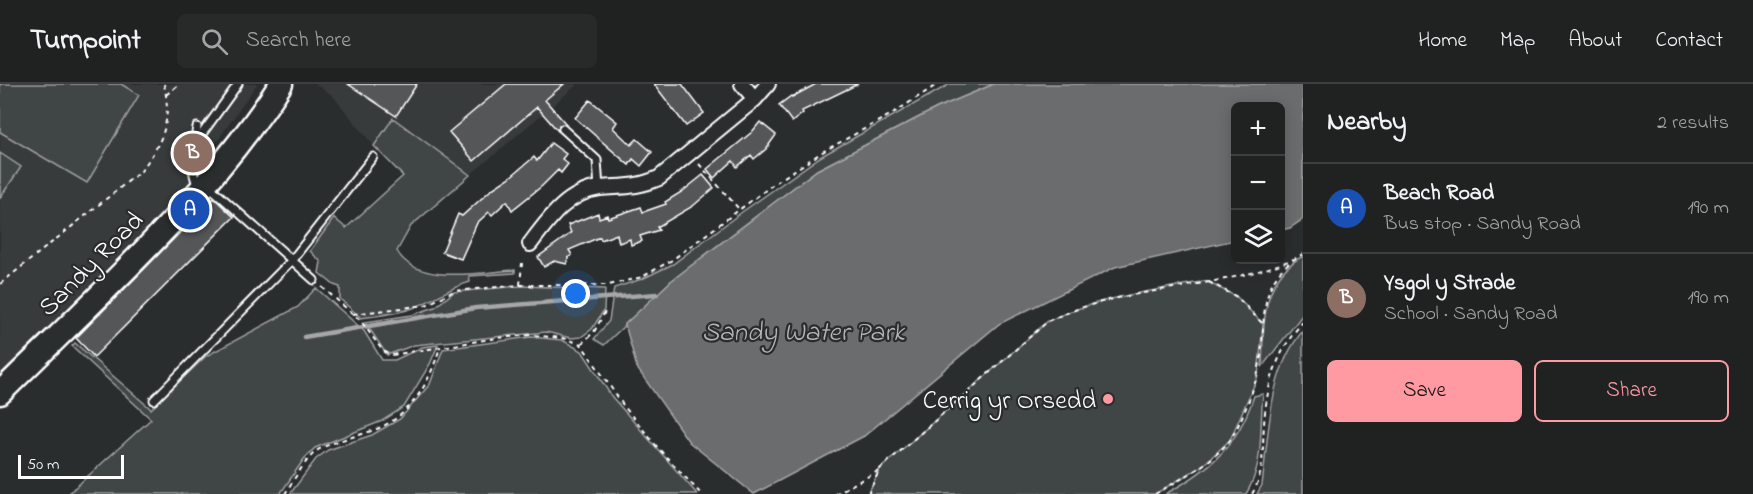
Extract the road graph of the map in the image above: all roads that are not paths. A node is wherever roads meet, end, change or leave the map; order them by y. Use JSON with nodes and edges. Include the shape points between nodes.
{"nodes":[{"id":1,"x":238,"y":84,"type":"edge"},
{"id":2,"x":281,"y":84,"type":"edge"},
{"id":3,"x":742,"y":84,"type":"edge"},
{"id":4,"x":768,"y":84,"type":"edge"},
{"id":5,"x":755,"y":99,"type":"junction"},
{"id":6,"x":197,"y":128,"type":"dead end"},
{"id":7,"x":563,"y":129,"type":"dead end"},
{"id":8,"x":194,"y":146,"type":"junction"},
{"id":9,"x":372,"y":158,"type":"dead end"},
{"id":10,"x":204,"y":188,"type":"junction"},
{"id":11,"x":598,"y":189,"type":"junction"},
{"id":12,"x":530,"y":244,"type":"dead end"},
{"id":13,"x":292,"y":260,"type":"junction"},
{"id":14,"x":314,"y":280,"type":"road end"},
{"id":15,"x":0,"y":393,"type":"edge"},
{"id":16,"x":154,"y":400,"type":"dead end"}],
"edges":[{"from":1,"to":8,"type":"lane"},
{"from":2,"to":10,"type":"main road","name":"Sandy Road","via":[[257,122]]},
{"from":3,"to":5,"type":"street"},
{"from":4,"to":5,"type":"street"},
{"from":5,"to":11,"type":"street","via":[[659,178],[641,186]]},
{"from":6,"to":8,"type":"lane"},
{"from":7,"to":11,"type":"lane","via":[[597,160]]},
{"from":8,"to":10,"type":"lane","via":[[194,179]]},
{"from":9,"to":13,"type":"lane"},
{"from":10,"to":13,"type":"lane"},
{"from":10,"to":15,"type":"main road","name":"Sandy Road"},
{"from":11,"to":12,"type":"street","via":[[573,198],[559,209]]},
{"from":13,"to":14,"type":"lane"},
{"from":13,"to":16,"type":"lane"}]}
